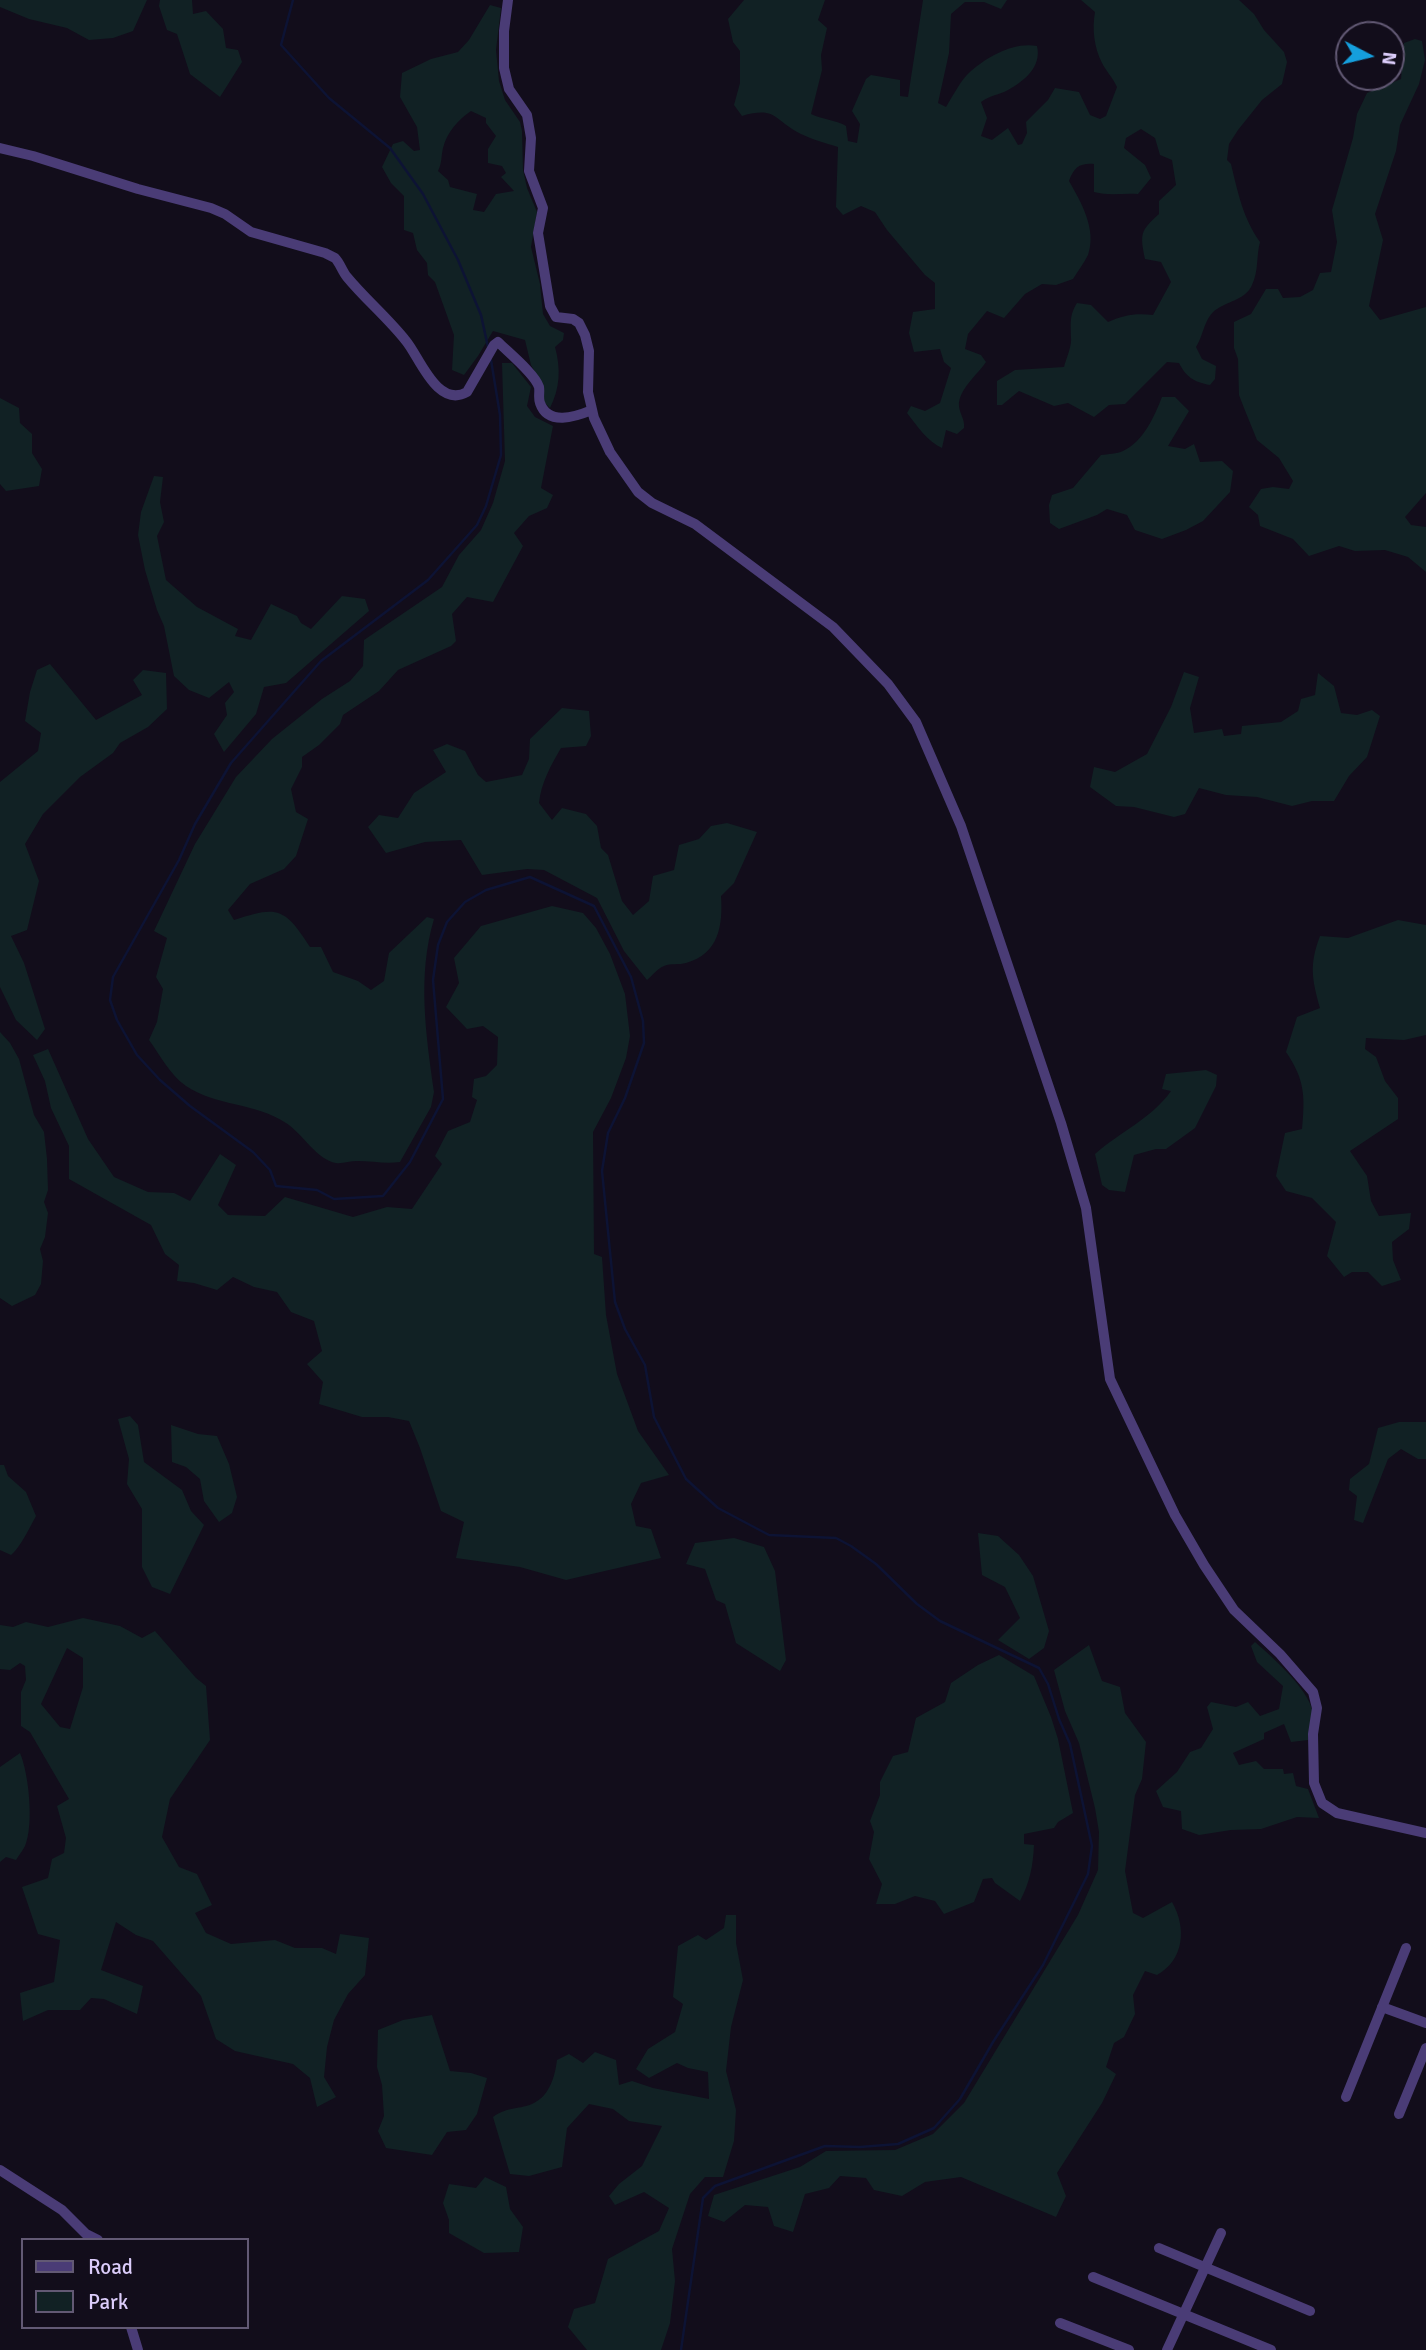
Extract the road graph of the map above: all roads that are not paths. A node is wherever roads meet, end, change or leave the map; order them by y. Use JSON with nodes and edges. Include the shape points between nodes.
{"nodes":[{"id":1,"x":509,"y":0,"type":"edge"},
{"id":2,"x":0,"y":148,"type":"edge"},
{"id":3,"x":592,"y":410,"type":"junction"},
{"id":4,"x":1426,"y":1833,"type":"edge"},
{"id":5,"x":1406,"y":1948,"type":"dead end"},
{"id":6,"x":1382,"y":2007,"type":"junction"},
{"id":7,"x":1426,"y":2023,"type":"edge"},
{"id":8,"x":1426,"y":2048,"type":"edge"},
{"id":9,"x":1346,"y":2097,"type":"dead end"},
{"id":10,"x":1399,"y":2114,"type":"dead end"},
{"id":11,"x":0,"y":2170,"type":"edge"},
{"id":12,"x":1221,"y":2233,"type":"dead end"},
{"id":13,"x":94,"y":2238,"type":"edge"},
{"id":14,"x":1159,"y":2248,"type":"dead end"},
{"id":15,"x":1205,"y":2267,"type":"junction"},
{"id":16,"x":1093,"y":2277,"type":"dead end"},
{"id":17,"x":1310,"y":2311,"type":"dead end"},
{"id":18,"x":1184,"y":2314,"type":"junction"},
{"id":19,"x":1060,"y":2323,"type":"dead end"},
{"id":20,"x":132,"y":2329,"type":"edge"},
{"id":21,"x":138,"y":2350,"type":"edge"},
{"id":22,"x":1129,"y":2350,"type":"edge"},
{"id":23,"x":1167,"y":2350,"type":"edge"},
{"id":24,"x":1271,"y":2350,"type":"edge"}],
"edges":[{"from":1,"to":3,"type":"street","via":[[504,68],[509,89],[527,115],[529,171],[544,208],[538,233],[550,306],[556,317],[579,323],[585,335]]},
{"from":2,"to":3,"type":"street","via":[[211,208],[251,232],[334,257],[441,389],[467,392],[498,342],[539,387],[545,413],[565,417]]},
{"from":3,"to":4,"type":"street","via":[[610,452],[638,492],[695,524],[833,627],[888,684],[916,722],[961,826],[1069,1147],[1086,1208],[1110,1379],[1203,1565],[1234,1610],[1313,1692],[1317,1709],[1314,1783],[1322,1803],[1337,1813]]},
{"from":5,"to":6,"type":"street"},
{"from":6,"to":7,"type":"street"},
{"from":6,"to":9,"type":"street"},
{"from":8,"to":10,"type":"street"},
{"from":11,"to":13,"type":"street","via":[[62,2210]]},
{"from":12,"to":15,"type":"street"},
{"from":14,"to":15,"type":"street"},
{"from":15,"to":17,"type":"street"},
{"from":15,"to":18,"type":"street"},
{"from":16,"to":18,"type":"street"},
{"from":18,"to":23,"type":"street"},
{"from":18,"to":24,"type":"street"},
{"from":19,"to":22,"type":"street"},
{"from":20,"to":21,"type":"street"}]}
